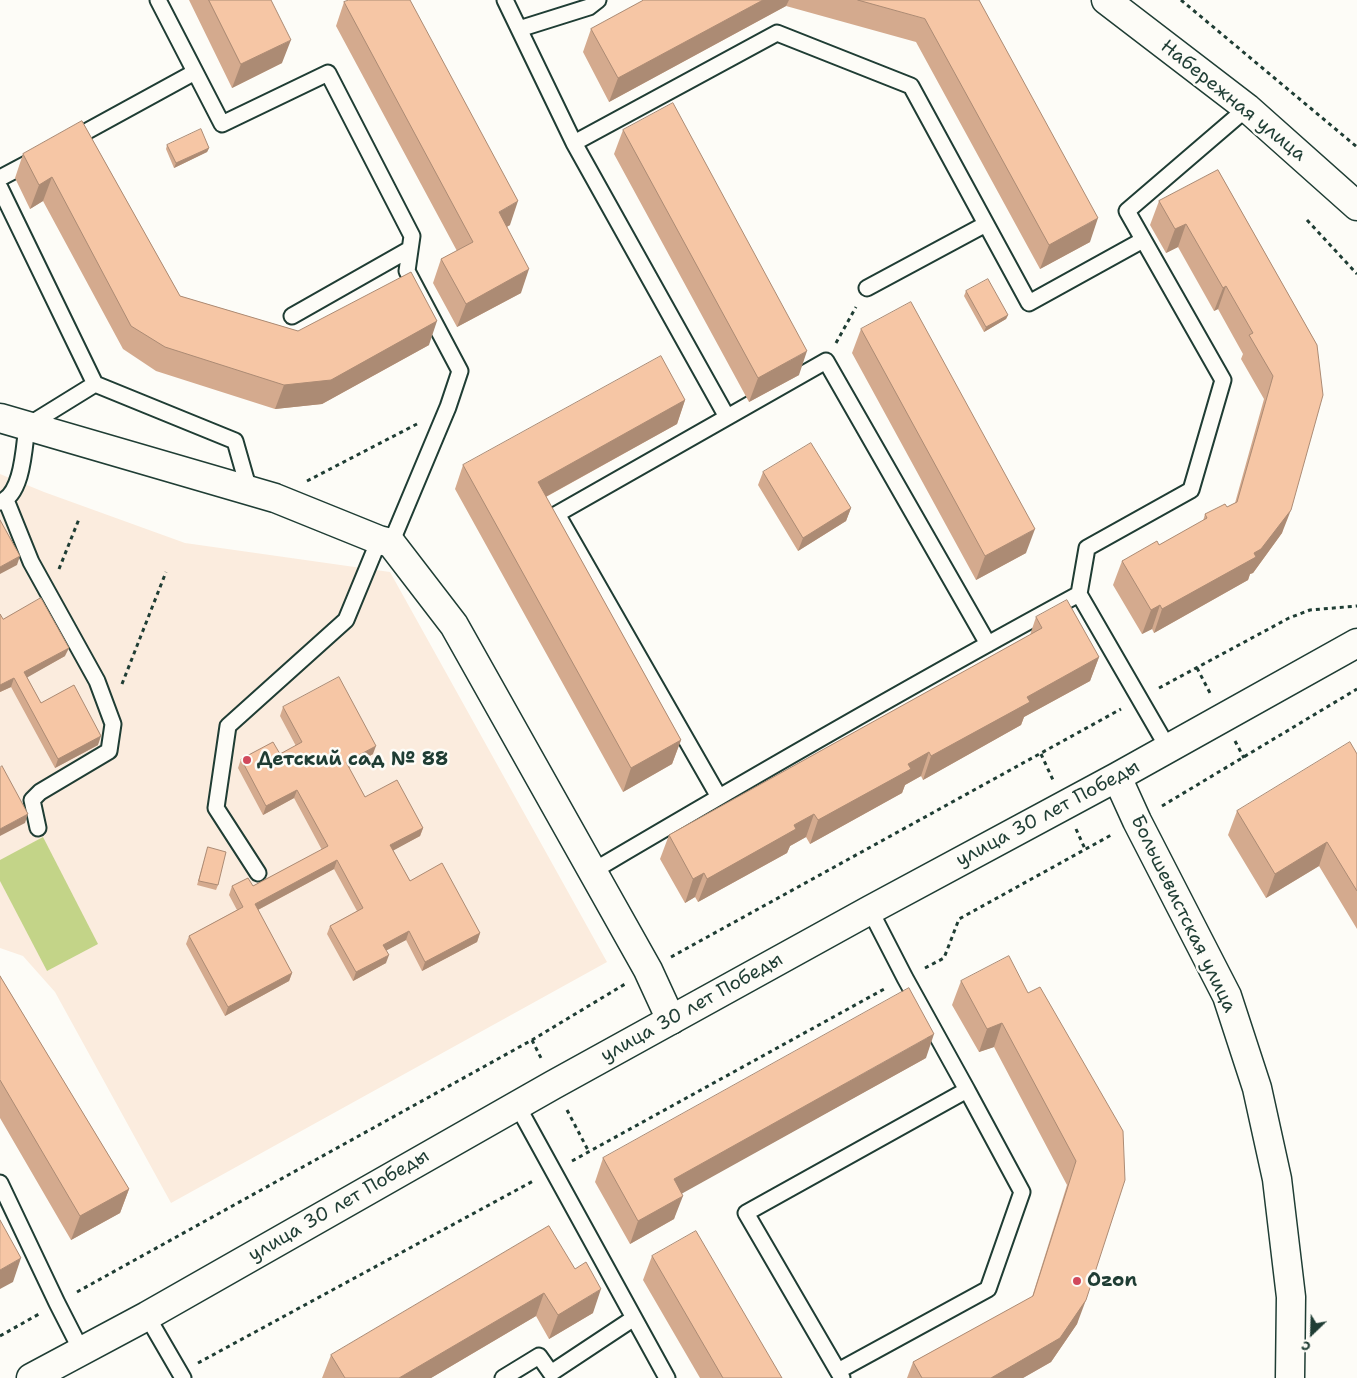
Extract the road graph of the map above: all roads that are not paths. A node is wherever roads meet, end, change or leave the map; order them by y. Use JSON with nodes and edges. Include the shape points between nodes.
{"nodes":[{"id":1,"x":158,"y":0,"type":"edge"},
{"id":2,"x":505,"y":0,"type":"edge"},
{"id":3,"x":598,"y":0,"type":"edge"},
{"id":4,"x":1106,"y":0,"type":"edge"},
{"id":5,"x":519,"y":29,"type":"junction"},
{"id":6,"x":195,"y":72,"type":"junction"},
{"id":7,"x":1247,"y":108,"type":"junction"},
{"id":8,"x":574,"y":143,"type":"junction"},
{"id":9,"x":0,"y":178,"type":"edge"},
{"id":10,"x":0,"y":188,"type":"edge"},
{"id":11,"x":1357,"y":206,"type":"edge"},
{"id":12,"x":986,"y":224,"type":"junction"},
{"id":13,"x":1143,"y":240,"type":"junction"},
{"id":14,"x":410,"y":249,"type":"junction"},
{"id":15,"x":867,"y":288,"type":"road end"},
{"id":16,"x":292,"y":316,"type":"dead end"},
{"id":17,"x":95,"y":384,"type":"junction"},
{"id":18,"x":728,"y":417,"type":"junction"},
{"id":19,"x":9,"y":418,"type":"edge"},
{"id":20,"x":250,"y":490,"type":"junction"},
{"id":21,"x":3,"y":501,"type":"edge"},
{"id":22,"x":385,"y":541,"type":"junction"},
{"id":23,"x":1079,"y":594,"type":"junction"},
{"id":24,"x":988,"y":644,"type":"junction"},
{"id":25,"x":1357,"y":644,"type":"edge"},
{"id":26,"x":1168,"y":748,"type":"junction"},
{"id":27,"x":1117,"y":777,"type":"junction"},
{"id":28,"x":719,"y":797,"type":"junction"},
{"id":29,"x":38,"y":828,"type":"dead end"},
{"id":30,"x":593,"y":872,"type":"junction"},
{"id":31,"x":258,"y":873,"type":"dead end"},
{"id":32,"x":870,"y":910,"type":"junction"},
{"id":33,"x":670,"y":1020,"type":"junction"},
{"id":34,"x":967,"y":1090,"type":"junction"},
{"id":35,"x":517,"y":1105,"type":"junction"},
{"id":36,"x":0,"y":1183,"type":"edge"},
{"id":37,"x":146,"y":1316,"type":"junction"},
{"id":38,"x":634,"y":1318,"type":"junction"},
{"id":39,"x":81,"y":1350,"type":"junction"},
{"id":40,"x":840,"y":1374,"type":"edge"},
{"id":41,"x":31,"y":1378,"type":"edge"},
{"id":42,"x":183,"y":1378,"type":"edge"},
{"id":43,"x":502,"y":1378,"type":"edge"},
{"id":44,"x":668,"y":1378,"type":"edge"},
{"id":45,"x":1290,"y":1378,"type":"edge"}],
"edges":[{"from":1,"to":6,"type":"lane"},
{"from":2,"to":5,"type":"lane"},
{"from":3,"to":5,"type":"lane","via":[[589,7]]},
{"from":4,"to":7,"type":"street","name":"Набережная улица"},
{"from":5,"to":8,"type":"lane"},
{"from":6,"to":9,"type":"lane"},
{"from":6,"to":14,"type":"lane","via":[[222,124],[328,73],[412,236]]},
{"from":7,"to":11,"type":"street","name":"Набережная улица"},
{"from":7,"to":13,"type":"lane","via":[[1126,211]]},
{"from":8,"to":12,"type":"lane","via":[[777,33],[911,86]]},
{"from":8,"to":18,"type":"lane"},
{"from":10,"to":17,"type":"lane"},
{"from":12,"to":13,"type":"lane","via":[[1029,303]]},
{"from":12,"to":15,"type":"lane"},
{"from":13,"to":23,"type":"lane","via":[[1222,380],[1191,490],[1087,548]]},
{"from":14,"to":16,"type":"lane"},
{"from":14,"to":22,"type":"lane","via":[[407,271],[460,372],[448,407]]},
{"from":17,"to":19,"type":"lane"},
{"from":17,"to":20,"type":"lane","via":[[235,441]]},
{"from":18,"to":24,"type":"lane","via":[[826,361]]},
{"from":18,"to":28,"type":"lane","via":[[557,514]]},
{"from":19,"to":20,"type":"street"},
{"from":19,"to":21,"type":"lane","via":[[19,482]]},
{"from":20,"to":22,"type":"street"},
{"from":21,"to":29,"type":"lane","via":[[30,562],[97,681],[113,724],[109,751],[32,800]]},
{"from":22,"to":30,"type":"street","via":[[454,625]]},
{"from":22,"to":31,"type":"lane","via":[[346,620],[228,726],[216,808]]},
{"from":23,"to":24,"type":"lane"},
{"from":23,"to":26,"type":"lane"},
{"from":24,"to":28,"type":"lane"},
{"from":25,"to":26,"type":"street","name":"улица 30 лет Победы"},
{"from":26,"to":27,"type":"street","name":"улица 30 лет Победы"},
{"from":27,"to":32,"type":"street","name":"улица 30 лет Победы"},
{"from":27,"to":45,"type":"street","name":"Большевистская улица","via":[[1227,996],[1256,1088],[1278,1179],[1291,1297]]},
{"from":28,"to":30,"type":"lane"},
{"from":30,"to":33,"type":"street","via":[[648,970]]},
{"from":32,"to":33,"type":"street","name":"улица 30 лет Победы"},
{"from":32,"to":34,"type":"lane"},
{"from":33,"to":35,"type":"street","name":"улица 30 лет Победы"},
{"from":34,"to":40,"type":"lane","via":[[1022,1192],[988,1289]]},
{"from":34,"to":40,"type":"lane","via":[[746,1213]]},
{"from":35,"to":37,"type":"street","name":"улица 30 лет Победы"},
{"from":35,"to":38,"type":"lane"},
{"from":36,"to":39,"type":"lane"},
{"from":37,"to":39,"type":"street","name":"улица 30 лет Победы"},
{"from":37,"to":42,"type":"lane"},
{"from":38,"to":43,"type":"lane","via":[[551,1373],[539,1356]]},
{"from":38,"to":44,"type":"lane"},
{"from":39,"to":41,"type":"street","name":"улица 30 лет Победы"}]}
